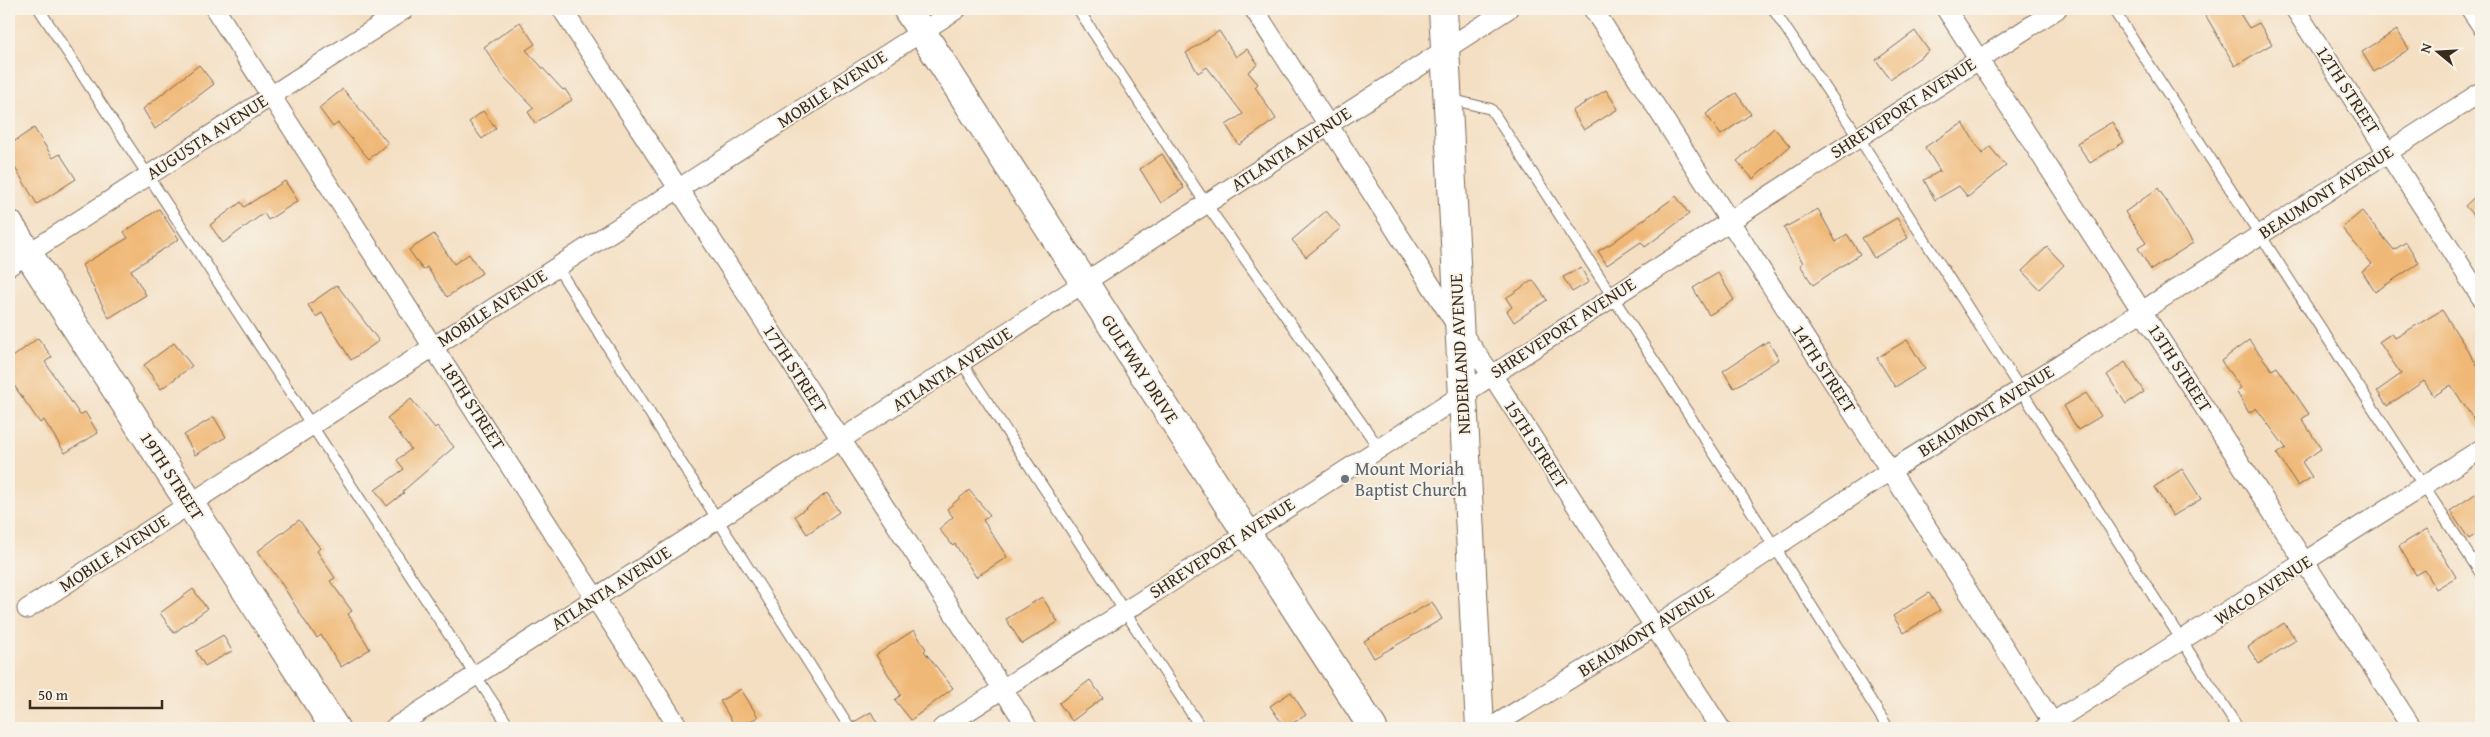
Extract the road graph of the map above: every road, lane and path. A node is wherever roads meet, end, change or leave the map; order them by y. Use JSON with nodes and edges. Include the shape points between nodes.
{"nodes":[{"id":1,"x":39,"y":9,"type":"edge"},
{"id":2,"x":215,"y":9,"type":"edge"},
{"id":3,"x":405,"y":9,"type":"edge"},
{"id":4,"x":562,"y":9,"type":"edge"},
{"id":5,"x":907,"y":9,"type":"edge"},
{"id":6,"x":957,"y":9,"type":"edge"},
{"id":7,"x":1078,"y":9,"type":"edge"},
{"id":8,"x":1254,"y":9,"type":"edge"},
{"id":9,"x":1442,"y":9,"type":"edge"},
{"id":10,"x":1508,"y":9,"type":"edge"},
{"id":11,"x":1593,"y":9,"type":"edge"},
{"id":12,"x":1773,"y":9,"type":"edge"},
{"id":13,"x":1946,"y":9,"type":"edge"},
{"id":14,"x":2057,"y":9,"type":"edge"},
{"id":15,"x":2114,"y":9,"type":"edge"},
{"id":16,"x":2295,"y":9,"type":"edge"},
{"id":17,"x":2466,"y":9,"type":"edge"},
{"id":18,"x":922,"y":31,"type":"junction"},
{"id":19,"x":2481,"y":33,"type":"edge"},
{"id":20,"x":1445,"y":50,"type":"junction"},
{"id":21,"x":1978,"y":59,"type":"junction"},
{"id":22,"x":2481,"y":92,"type":"edge"},
{"id":23,"x":271,"y":95,"type":"junction"},
{"id":24,"x":1446,"y":98,"type":"junction"},
{"id":25,"x":1328,"y":124,"type":"junction"},
{"id":26,"x":1859,"y":138,"type":"junction"},
{"id":27,"x":2388,"y":152,"type":"junction"},
{"id":28,"x":148,"y":175,"type":"junction"},
{"id":29,"x":678,"y":188,"type":"junction"},
{"id":30,"x":1206,"y":204,"type":"junction"},
{"id":31,"x":1728,"y":219,"type":"junction"},
{"id":32,"x":9,"y":224,"type":"edge"},
{"id":33,"x":2261,"y":234,"type":"junction"},
{"id":34,"x":18,"y":260,"type":"edge"},
{"id":35,"x":557,"y":267,"type":"junction"},
{"id":36,"x":1084,"y":283,"type":"junction"},
{"id":37,"x":1613,"y":297,"type":"junction"},
{"id":38,"x":2481,"y":297,"type":"edge"},
{"id":39,"x":2143,"y":310,"type":"junction"},
{"id":40,"x":1459,"y":329,"type":"junction"},
{"id":41,"x":434,"y":346,"type":"junction"},
{"id":42,"x":962,"y":363,"type":"junction"},
{"id":43,"x":1492,"y":375,"type":"junction"},
{"id":44,"x":2020,"y":390,"type":"junction"},
{"id":45,"x":1462,"y":392,"type":"junction"},
{"id":46,"x":313,"y":424,"type":"junction"},
{"id":47,"x":841,"y":440,"type":"junction"},
{"id":48,"x":1379,"y":448,"type":"junction"},
{"id":49,"x":2481,"y":449,"type":"edge"},
{"id":50,"x":1890,"y":471,"type":"junction"},
{"id":51,"x":2424,"y":486,"type":"junction"},
{"id":52,"x":190,"y":504,"type":"junction"},
{"id":53,"x":716,"y":520,"type":"junction"},
{"id":54,"x":1246,"y":532,"type":"junction"},
{"id":55,"x":1776,"y":548,"type":"junction"},
{"id":56,"x":2306,"y":562,"type":"junction"},
{"id":57,"x":2481,"y":574,"type":"edge"},
{"id":58,"x":596,"y":598,"type":"junction"},
{"id":59,"x":27,"y":609,"type":"dead end"},
{"id":60,"x":1123,"y":611,"type":"junction"},
{"id":61,"x":1654,"y":627,"type":"junction"},
{"id":62,"x":2183,"y":641,"type":"junction"},
{"id":63,"x":476,"y":676,"type":"junction"},
{"id":64,"x":1003,"y":689,"type":"junction"},
{"id":65,"x":2051,"y":726,"type":"edge"},
{"id":66,"x":335,"y":728,"type":"edge"},
{"id":67,"x":394,"y":728,"type":"edge"},
{"id":68,"x":510,"y":728,"type":"edge"},
{"id":69,"x":679,"y":728,"type":"edge"},
{"id":70,"x":850,"y":728,"type":"edge"},
{"id":71,"x":942,"y":728,"type":"edge"},
{"id":72,"x":1028,"y":728,"type":"edge"},
{"id":73,"x":1200,"y":728,"type":"edge"},
{"id":74,"x":1373,"y":728,"type":"edge"},
{"id":75,"x":1480,"y":728,"type":"edge"},
{"id":76,"x":1490,"y":728,"type":"edge"},
{"id":77,"x":1720,"y":728,"type":"edge"},
{"id":78,"x":1888,"y":728,"type":"edge"},
{"id":79,"x":2238,"y":728,"type":"edge"},
{"id":80,"x":2412,"y":728,"type":"edge"}],
"edges":[{"from":1,"to":28,"type":"lane"},
{"from":2,"to":23,"type":"street","name":"18TH STREET"},
{"from":3,"to":23,"type":"street","name":"AUGUSTA AVENUE"},
{"from":4,"to":29,"type":"street","name":"17TH STREET"},
{"from":5,"to":18,"type":"street","name":"GULFWAY DRIVE"},
{"from":6,"to":18,"type":"street","name":"MOBILE AVENUE"},
{"from":7,"to":30,"type":"lane"},
{"from":8,"to":25,"type":"street","name":"15TH STREET"},
{"from":9,"to":20,"type":"street","name":"NEDERLAND AVENUE"},
{"from":10,"to":20,"type":"street","name":"ATLANTA AVENUE"},
{"from":11,"to":31,"type":"street","name":"14TH STREET"},
{"from":12,"to":26,"type":"lane"},
{"from":13,"to":21,"type":"street","name":"13TH STREET"},
{"from":14,"to":21,"type":"street","name":"SHREVEPORT AVENUE"},
{"from":15,"to":33,"type":"lane"},
{"from":16,"to":27,"type":"street","name":"12TH STREET"},
{"from":17,"to":19,"type":"lane"},
{"from":18,"to":29,"type":"street","name":"MOBILE AVENUE"},
{"from":18,"to":36,"type":"street","name":"GULFWAY DRIVE"},
{"from":20,"to":24,"type":"street","name":"NEDERLAND AVENUE"},
{"from":20,"to":25,"type":"street","name":"ATLANTA AVENUE"},
{"from":21,"to":26,"type":"street","name":"SHREVEPORT AVENUE"},
{"from":21,"to":39,"type":"street","name":"13TH STREET"},
{"from":22,"to":27,"type":"street","name":"BEAUMONT AVENUE"},
{"from":23,"to":28,"type":"street","name":"AUGUSTA AVENUE"},
{"from":23,"to":41,"type":"street","name":"18TH STREET"},
{"from":24,"to":37,"type":"lane","via":[[1491,109]]},
{"from":24,"to":40,"type":"street","name":"NEDERLAND AVENUE"},
{"from":25,"to":30,"type":"street","name":"ATLANTA AVENUE"},
{"from":25,"to":40,"type":"street","name":"15TH STREET"},
{"from":26,"to":31,"type":"street","name":"SHREVEPORT AVENUE"},
{"from":26,"to":44,"type":"lane"},
{"from":27,"to":33,"type":"street","name":"BEAUMONT AVENUE"},
{"from":27,"to":38,"type":"street","name":"12TH STREET"},
{"from":28,"to":34,"type":"street","name":"AUGUSTA AVENUE"},
{"from":28,"to":46,"type":"lane"},
{"from":29,"to":35,"type":"street","name":"MOBILE AVENUE"},
{"from":29,"to":47,"type":"street","name":"17TH STREET"},
{"from":30,"to":36,"type":"street","name":"ATLANTA AVENUE"},
{"from":30,"to":48,"type":"lane"},
{"from":31,"to":37,"type":"street","name":"SHREVEPORT AVENUE"},
{"from":31,"to":50,"type":"street","name":"14TH STREET"},
{"from":32,"to":34,"type":"street","name":"19TH STREET"},
{"from":33,"to":39,"type":"street","name":"BEAUMONT AVENUE"},
{"from":33,"to":51,"type":"lane"},
{"from":34,"to":52,"type":"street","name":"19TH STREET"},
{"from":35,"to":41,"type":"street","name":"MOBILE AVENUE"},
{"from":35,"to":53,"type":"lane"},
{"from":36,"to":42,"type":"street","name":"ATLANTA AVENUE"},
{"from":36,"to":54,"type":"street","name":"GULFWAY DRIVE"},
{"from":37,"to":43,"type":"street","name":"SHREVEPORT AVENUE"},
{"from":37,"to":55,"type":"lane"},
{"from":39,"to":44,"type":"street","name":"BEAUMONT AVENUE"},
{"from":39,"to":56,"type":"street","name":"13TH STREET"},
{"from":40,"to":43,"type":"street","name":"15TH STREET"},
{"from":40,"to":45,"type":"street","name":"NEDERLAND AVENUE"},
{"from":41,"to":46,"type":"street","name":"MOBILE AVENUE"},
{"from":41,"to":58,"type":"street","name":"18TH STREET"},
{"from":42,"to":47,"type":"street","name":"ATLANTA AVENUE"},
{"from":42,"to":60,"type":"lane"},
{"from":43,"to":45,"type":"street","name":"SHREVEPORT AVENUE"},
{"from":43,"to":61,"type":"street","name":"15TH STREET"},
{"from":44,"to":50,"type":"street","name":"BEAUMONT AVENUE"},
{"from":44,"to":62,"type":"lane"},
{"from":45,"to":48,"type":"street","name":"SHREVEPORT AVENUE"},
{"from":45,"to":75,"type":"street","name":"NEDERLAND AVENUE"},
{"from":46,"to":52,"type":"street","name":"MOBILE AVENUE"},
{"from":46,"to":63,"type":"lane"},
{"from":47,"to":53,"type":"street","name":"ATLANTA AVENUE"},
{"from":47,"to":64,"type":"street","name":"17TH STREET"},
{"from":48,"to":54,"type":"street","name":"SHREVEPORT AVENUE"},
{"from":49,"to":51,"type":"street","name":"WACO AVENUE"},
{"from":50,"to":55,"type":"street","name":"BEAUMONT AVENUE"},
{"from":50,"to":65,"type":"street","name":"14TH STREET"},
{"from":51,"to":56,"type":"street","name":"WACO AVENUE"},
{"from":51,"to":57,"type":"lane"},
{"from":52,"to":59,"type":"street","name":"MOBILE AVENUE"},
{"from":52,"to":66,"type":"street","name":"19TH STREET"},
{"from":53,"to":58,"type":"street","name":"ATLANTA AVENUE"},
{"from":53,"to":70,"type":"lane"},
{"from":54,"to":60,"type":"street","name":"SHREVEPORT AVENUE"},
{"from":54,"to":74,"type":"street","name":"GULFWAY DRIVE"},
{"from":55,"to":61,"type":"street","name":"BEAUMONT AVENUE"},
{"from":55,"to":78,"type":"lane"},
{"from":56,"to":62,"type":"street","name":"WACO AVENUE"},
{"from":56,"to":80,"type":"street","name":"13TH STREET"},
{"from":58,"to":63,"type":"street","name":"ATLANTA AVENUE"},
{"from":58,"to":69,"type":"street","name":"18TH STREET"},
{"from":60,"to":64,"type":"street","name":"SHREVEPORT AVENUE"},
{"from":60,"to":73,"type":"lane"},
{"from":61,"to":76,"type":"street","name":"BEAUMONT AVENUE"},
{"from":61,"to":77,"type":"street","name":"15TH STREET"},
{"from":62,"to":65,"type":"street","name":"WACO AVENUE"},
{"from":62,"to":79,"type":"lane"},
{"from":63,"to":67,"type":"street","name":"ATLANTA AVENUE"},
{"from":63,"to":68,"type":"lane"},
{"from":64,"to":71,"type":"street","name":"SHREVEPORT AVENUE"},
{"from":64,"to":72,"type":"street","name":"17TH STREET"}]}
